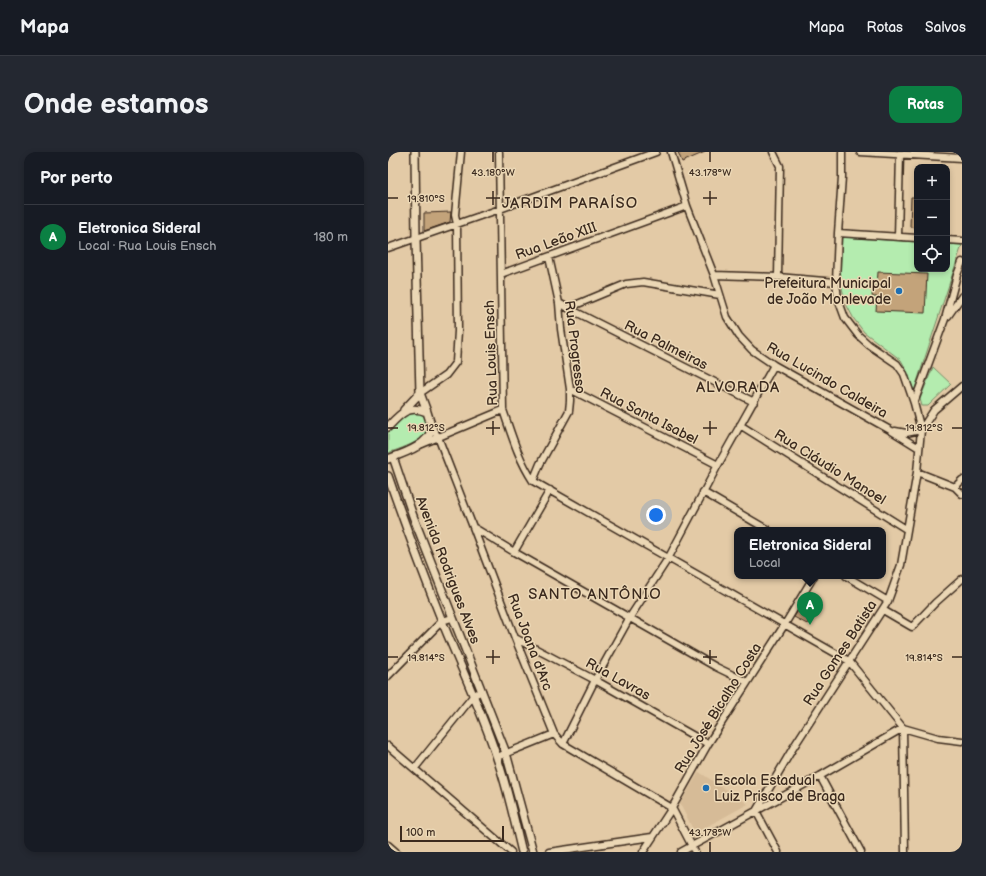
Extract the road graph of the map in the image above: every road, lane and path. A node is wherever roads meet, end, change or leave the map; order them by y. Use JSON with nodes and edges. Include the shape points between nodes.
{"nodes":[{"id":1,"x":415,"y":152,"type":"edge"},
{"id":2,"x":462,"y":152,"type":"edge"},
{"id":3,"x":499,"y":152,"type":"edge"},
{"id":4,"x":656,"y":152,"type":"edge"},
{"id":5,"x":670,"y":152,"type":"edge"},
{"id":6,"x":773,"y":152,"type":"edge"},
{"id":7,"x":842,"y":152,"type":"edge"},
{"id":8,"x":860,"y":152,"type":"edge"},
{"id":9,"x":893,"y":153,"type":"edge"},
{"id":10,"x":900,"y":154,"type":"junction"},
{"id":11,"x":962,"y":158,"type":"edge"},
{"id":12,"x":687,"y":206,"type":"junction"},
{"id":13,"x":500,"y":209,"type":"junction"},
{"id":14,"x":457,"y":224,"type":"junction"},
{"id":15,"x":838,"y":233,"type":"junction"},
{"id":16,"x":898,"y":237,"type":"junction"},
{"id":17,"x":416,"y":238,"type":"junction"},
{"id":18,"x":914,"y":238,"type":"edge"},
{"id":19,"x":950,"y":240,"type":"edge"},
{"id":20,"x":962,"y":242,"type":"edge"},
{"id":21,"x":388,"y":248,"type":"edge"},
{"id":22,"x":549,"y":257,"type":"junction"},
{"id":23,"x":962,"y":262,"type":"edge"},
{"id":24,"x":501,"y":274,"type":"junction"},
{"id":25,"x":714,"y":275,"type":"junction"},
{"id":26,"x":957,"y":275,"type":"junction"},
{"id":27,"x":778,"y":277,"type":"junction"},
{"id":28,"x":836,"y":282,"type":"junction"},
{"id":29,"x":962,"y":284,"type":"edge"},
{"id":30,"x":720,"y":295,"type":"junction"},
{"id":31,"x":962,"y":296,"type":"edge"},
{"id":32,"x":559,"y":303,"type":"junction"},
{"id":33,"x":568,"y":308,"type":"junction"},
{"id":34,"x":945,"y":319,"type":"junction"},
{"id":35,"x":774,"y":366,"type":"junction"},
{"id":36,"x":962,"y":386,"type":"edge"},
{"id":37,"x":570,"y":389,"type":"junction"},
{"id":38,"x":420,"y":393,"type":"junction"},
{"id":39,"x":754,"y":402,"type":"junction"},
{"id":40,"x":914,"y":403,"type":"junction"},
{"id":41,"x":504,"y":410,"type":"junction"},
{"id":42,"x":427,"y":412,"type":"junction"},
{"id":43,"x":400,"y":414,"type":"junction"},
{"id":44,"x":740,"y":425,"type":"junction"},
{"id":45,"x":388,"y":427,"type":"edge"},
{"id":46,"x":432,"y":428,"type":"junction"},
{"id":47,"x":890,"y":430,"type":"junction"},
{"id":48,"x":921,"y":430,"type":"junction"},
{"id":49,"x":438,"y":437,"type":"junction"},
{"id":50,"x":416,"y":447,"type":"junction"},
{"id":51,"x":919,"y":448,"type":"junction"},
{"id":52,"x":390,"y":458,"type":"edge"},
{"id":53,"x":718,"y":465,"type":"junction"},
{"id":54,"x":917,"y":472,"type":"junction"},
{"id":55,"x":388,"y":476,"type":"edge"},
{"id":56,"x":534,"y":480,"type":"junction"},
{"id":57,"x":962,"y":480,"type":"edge"},
{"id":58,"x":955,"y":487,"type":"junction"},
{"id":59,"x":550,"y":490,"type":"junction"},
{"id":60,"x":703,"y":492,"type":"junction"},
{"id":61,"x":962,"y":494,"type":"edge"},
{"id":62,"x":413,"y":516,"type":"junction"},
{"id":63,"x":403,"y":520,"type":"junction"},
{"id":64,"x":473,"y":526,"type":"junction"},
{"id":65,"x":763,"y":527,"type":"edge"},
{"id":66,"x":906,"y":529,"type":"junction"},
{"id":67,"x":514,"y":552,"type":"junction"},
{"id":68,"x":669,"y":557,"type":"junction"},
{"id":69,"x":812,"y":579,"type":"edge"},
{"id":70,"x":851,"y":579,"type":"edge"},
{"id":71,"x":962,"y":579,"type":"edge"},
{"id":72,"x":888,"y":600,"type":"junction"},
{"id":73,"x":883,"y":610,"type":"junction"},
{"id":74,"x":630,"y":617,"type":"junction"},
{"id":75,"x":452,"y":618,"type":"junction"},
{"id":76,"x":442,"y":621,"type":"junction"},
{"id":77,"x":785,"y":624,"type":"junction"},
{"id":78,"x":515,"y":638,"type":"junction"},
{"id":79,"x":849,"y":661,"type":"junction"},
{"id":80,"x":388,"y":676,"type":"edge"},
{"id":81,"x":595,"y":680,"type":"junction"},
{"id":82,"x":747,"y":682,"type":"junction"},
{"id":83,"x":482,"y":691,"type":"junction"},
{"id":84,"x":474,"y":695,"type":"junction"},
{"id":85,"x":903,"y":728,"type":"junction"},
{"id":86,"x":554,"y":734,"type":"junction"},
{"id":87,"x":962,"y":741,"type":"edge"},
{"id":88,"x":563,"y":744,"type":"junction"},
{"id":89,"x":708,"y":744,"type":"junction"},
{"id":90,"x":388,"y":746,"type":"edge"},
{"id":91,"x":506,"y":753,"type":"junction"},
{"id":92,"x":497,"y":757,"type":"junction"},
{"id":93,"x":415,"y":768,"type":"junction"},
{"id":94,"x":820,"y":776,"type":"junction"},
{"id":95,"x":672,"y":808,"type":"junction"},
{"id":96,"x":756,"y":811,"type":"junction"},
{"id":97,"x":652,"y":837,"type":"junction"},
{"id":98,"x":388,"y":845,"type":"edge"},
{"id":99,"x":693,"y":849,"type":"edge"},
{"id":100,"x":396,"y":852,"type":"edge"},
{"id":101,"x":511,"y":852,"type":"edge"},
{"id":102,"x":522,"y":852,"type":"edge"},
{"id":103,"x":533,"y":852,"type":"edge"},
{"id":104,"x":550,"y":852,"type":"edge"},
{"id":105,"x":643,"y":852,"type":"edge"},
{"id":106,"x":681,"y":852,"type":"edge"},
{"id":107,"x":778,"y":852,"type":"edge"},
{"id":108,"x":861,"y":852,"type":"edge"},
{"id":109,"x":905,"y":852,"type":"edge"}],
"edges":[{"from":1,"to":17,"type":"street"},
{"from":2,"to":14,"type":"street","via":[[455,214]]},
{"from":3,"to":13,"type":"street","name":"Rua Louis Ensch"},
{"from":4,"to":13,"type":"street"},
{"from":5,"to":12,"type":"street","name":"Rua Lucindo Caldeira"},
{"from":6,"to":27,"type":"street","via":[[780,166]]},
{"from":7,"to":15,"type":"street"},
{"from":8,"to":9,"type":"street"},
{"from":9,"to":10,"type":"street"},
{"from":10,"to":11,"type":"street"},
{"from":10,"to":16,"type":"street"},
{"from":12,"to":22,"type":"street","name":"Rua Leão XIII"},
{"from":12,"to":25,"type":"street","name":"Rua Lucindo Caldeira"},
{"from":13,"to":14,"type":"street"},
{"from":13,"to":24,"type":"street","name":"Rua Louis Ensch"},
{"from":14,"to":17,"type":"street"},
{"from":14,"to":38,"type":"street","via":[[456,362],[446,375]]},
{"from":15,"to":16,"type":"street"},
{"from":15,"to":28,"type":"street"},
{"from":16,"to":18,"type":"street"},
{"from":17,"to":21,"type":"street"},
{"from":17,"to":38,"type":"street"},
{"from":19,"to":20,"type":"street"},
{"from":22,"to":24,"type":"street","name":"Rua Leão XIII"},
{"from":22,"to":32,"type":"street","name":"Rua Progresso"},
{"from":23,"to":26,"type":"street"},
{"from":24,"to":41,"type":"street","name":"Rua Louis Ensch"},
{"from":25,"to":27,"type":"street"},
{"from":25,"to":30,"type":"street","name":"Rua Lucindo Caldeira"},
{"from":26,"to":29,"type":"street"},
{"from":26,"to":34,"type":"street"},
{"from":27,"to":28,"type":"street"},
{"from":28,"to":40,"type":"street","via":[[838,299],[845,318],[869,345],[897,364],[904,374]]},
{"from":30,"to":33,"type":"street","via":[[643,282],[626,284]]},
{"from":30,"to":35,"type":"street","name":"Rua Lucindo Caldeira","via":[[727,317],[739,336],[752,350]]},
{"from":31,"to":34,"type":"street"},
{"from":32,"to":33,"type":"street","name":"Rua Palmeiras"},
{"from":32,"to":37,"type":"street","name":"Rua Progresso"},
{"from":33,"to":39,"type":"street","name":"Rua Palmeiras"},
{"from":34,"to":40,"type":"street"},
{"from":35,"to":39,"type":"street"},
{"from":35,"to":47,"type":"street","name":"Rua Lucindo Caldeira"},
{"from":36,"to":48,"type":"street","via":[[934,410]]},
{"from":37,"to":53,"type":"street","name":"Rua Santa Isabel"},
{"from":37,"to":56,"type":"street","name":"Rua Progresso","via":[[569,412]]},
{"from":38,"to":42,"type":"street"},
{"from":38,"to":43,"type":"street"},
{"from":39,"to":44,"type":"street"},
{"from":40,"to":48,"type":"street"},
{"from":41,"to":49,"type":"street"},
{"from":41,"to":56,"type":"street","name":"Rua Louis Ensch","via":[[515,449]]},
{"from":42,"to":43,"type":"street","via":[[410,409]]},
{"from":42,"to":46,"type":"street"},
{"from":43,"to":45,"type":"street"},
{"from":44,"to":53,"type":"street"},
{"from":44,"to":66,"type":"street","name":"Rua Cláudio Manoel"},
{"from":46,"to":49,"type":"street","name":"Rua Joana d'Arc"},
{"from":46,"to":50,"type":"street","via":[[428,438]]},
{"from":47,"to":48,"type":"street","name":"Rua Lucindo Caldeira","via":[[906,433]]},
{"from":47,"to":51,"type":"street","name":"Rua Lucindo Caldeira"},
{"from":48,"to":51,"type":"street"},
{"from":49,"to":50,"type":"street"},
{"from":49,"to":64,"type":"street","name":"Rua Joana d'Arc"},
{"from":50,"to":52,"type":"street"},
{"from":51,"to":54,"type":"street","name":"Rua Gomes Batista"},
{"from":52,"to":62,"type":"street","name":"Avenida Rodrigues Alves"},
{"from":53,"to":60,"type":"street"},
{"from":54,"to":58,"type":"street"},
{"from":54,"to":66,"type":"street","name":"Rua Gomes Batista"},
{"from":55,"to":63,"type":"street","name":"Avenida Rodrigues Alves"},
{"from":56,"to":59,"type":"street","name":"Rua Louis Ensch"},
{"from":57,"to":58,"type":"street"},
{"from":58,"to":61,"type":"street"},
{"from":59,"to":67,"type":"street"},
{"from":59,"to":68,"type":"street","name":"Rua Louis Ensch"},
{"from":60,"to":65,"type":"street"},
{"from":60,"to":68,"type":"street"},
{"from":62,"to":63,"type":"street"},
{"from":62,"to":75,"type":"street","name":"Avenida Rodrigues Alves"},
{"from":63,"to":76,"type":"street","name":"Avenida Rodrigues Alves"},
{"from":64,"to":67,"type":"street"},
{"from":64,"to":78,"type":"street","name":"Rua Joana d'Arc"},
{"from":66,"to":72,"type":"street","name":"Rua Gomes Batista","via":[[901,565]]},
{"from":67,"to":74,"type":"street"},
{"from":68,"to":74,"type":"street"},
{"from":68,"to":77,"type":"street","name":"Rua Louis Ensch"},
{"from":69,"to":77,"type":"street","name":"Rua José Bicalho Costa"},
{"from":70,"to":72,"type":"street"},
{"from":71,"to":73,"type":"street","via":[[912,627]]},
{"from":72,"to":73,"type":"street","name":"Rua Gomes Batista"},
{"from":73,"to":79,"type":"street","name":"Rua Gomes Batista"},
{"from":74,"to":81,"type":"street"},
{"from":74,"to":82,"type":"street"},
{"from":75,"to":76,"type":"street"},
{"from":75,"to":83,"type":"street","name":"Avenida Rodrigues Alves"},
{"from":76,"to":80,"type":"street"},
{"from":76,"to":84,"type":"street","name":"Avenida Rodrigues Alves"},
{"from":77,"to":79,"type":"street","name":"Rua Louis Ensch"},
{"from":77,"to":82,"type":"street","name":"Rua José Bicalho Costa"},
{"from":78,"to":81,"type":"street","name":"Rua Lavras"},
{"from":78,"to":86,"type":"street","name":"Rua Joana d'Arc"},
{"from":79,"to":85,"type":"street","name":"Rua Louis Ensch"},
{"from":79,"to":96,"type":"street","name":"Rua Gomes Batista"},
{"from":81,"to":88,"type":"street"},
{"from":81,"to":89,"type":"street","name":"Rua Lavras"},
{"from":82,"to":89,"type":"street","name":"Rua José Bicalho Costa"},
{"from":83,"to":84,"type":"street"},
{"from":83,"to":91,"type":"street","name":"Avenida Rodrigues Alves"},
{"from":84,"to":92,"type":"street","name":"Avenida Rodrigues Alves"},
{"from":84,"to":93,"type":"street"},
{"from":85,"to":87,"type":"street","via":[[938,738]]},
{"from":85,"to":94,"type":"street"},
{"from":85,"to":109,"type":"street"},
{"from":86,"to":88,"type":"street","name":"Rua Joana d'Arc"},
{"from":86,"to":91,"type":"street"},
{"from":88,"to":95,"type":"street","name":"Rua Joana d'Arc"},
{"from":89,"to":95,"type":"street","name":"Rua José Bicalho Costa"},
{"from":90,"to":93,"type":"street"},
{"from":91,"to":92,"type":"street"},
{"from":91,"to":103,"type":"street","name":"Avenida Rodrigues Alves"},
{"from":92,"to":102,"type":"street","name":"Avenida Rodrigues Alves"},
{"from":93,"to":101,"type":"street"},
{"from":94,"to":96,"type":"street"},
{"from":94,"to":108,"type":"street"},
{"from":95,"to":97,"type":"street","name":"Rua José Bicalho Costa"},
{"from":95,"to":99,"type":"street"},
{"from":96,"to":99,"type":"street"},
{"from":96,"to":107,"type":"street"},
{"from":97,"to":104,"type":"street"},
{"from":97,"to":105,"type":"street","name":"Rua José Bicalho Costa"},
{"from":98,"to":100,"type":"street"},
{"from":99,"to":106,"type":"street"}]}
